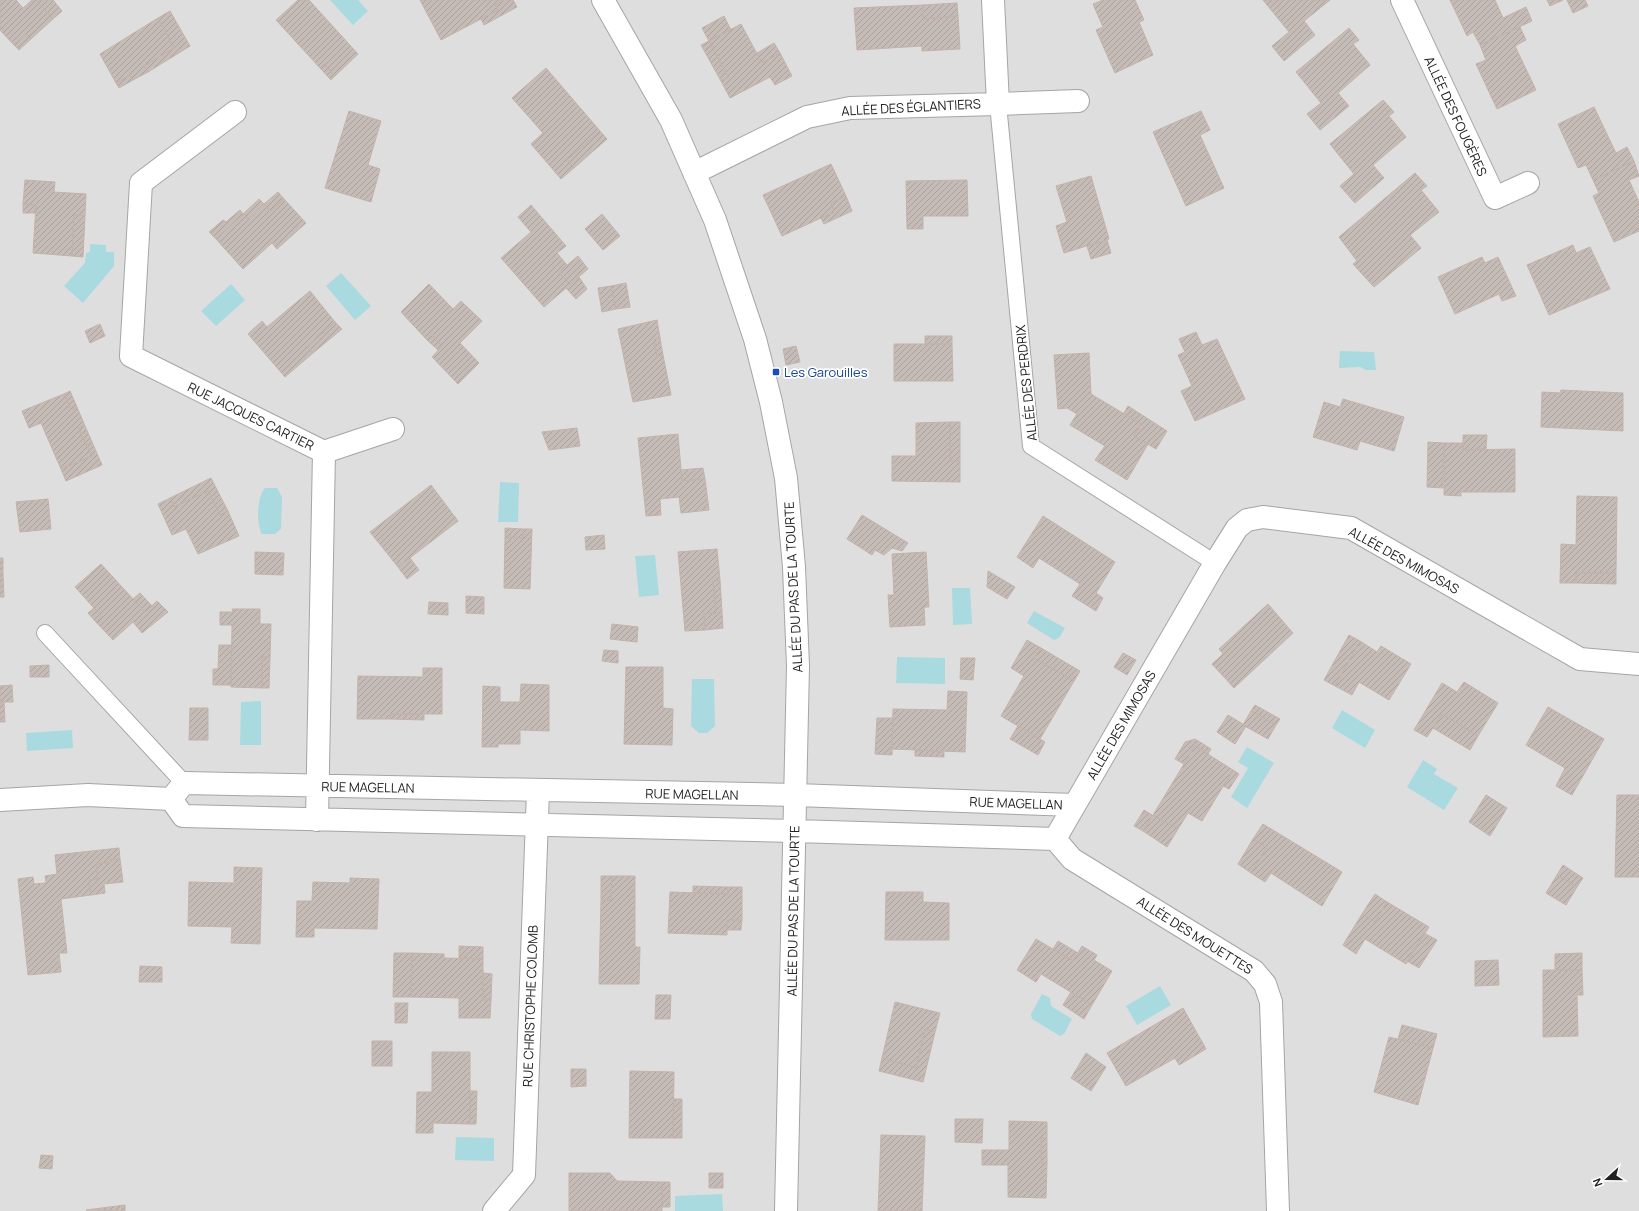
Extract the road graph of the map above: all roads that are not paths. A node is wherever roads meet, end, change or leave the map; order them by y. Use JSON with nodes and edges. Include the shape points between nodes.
{"nodes":[{"id":1,"x":604,"y":0,"type":"edge"},
{"id":2,"x":993,"y":0,"type":"edge"},
{"id":3,"x":1402,"y":0,"type":"edge"},
{"id":4,"x":1078,"y":101,"type":"dead end"},
{"id":5,"x":998,"y":104,"type":"junction"},
{"id":6,"x":235,"y":112,"type":"dead end"},
{"id":7,"x":694,"y":173,"type":"junction"},
{"id":8,"x":1528,"y":183,"type":"dead end"},
{"id":9,"x":393,"y":429,"type":"dead end"},
{"id":10,"x":324,"y":452,"type":"junction"},
{"id":11,"x":1215,"y":563,"type":"junction"},
{"id":12,"x":45,"y":633,"type":"dead end"},
{"id":13,"x":1639,"y":664,"type":"edge"},
{"id":14,"x":318,"y":786,"type":"junction"},
{"id":15,"x":538,"y":791,"type":"junction"},
{"id":16,"x":796,"y":796,"type":"junction"},
{"id":17,"x":180,"y":799,"type":"junction"},
{"id":18,"x":0,"y":800,"type":"edge"},
{"id":19,"x":1074,"y":805,"type":"junction"},
{"id":20,"x":317,"y":820,"type":"junction"},
{"id":21,"x":537,"y":826,"type":"junction"},
{"id":22,"x":795,"y":830,"type":"junction"},
{"id":23,"x":1055,"y":839,"type":"junction"},
{"id":24,"x":494,"y":1211,"type":"edge"},
{"id":25,"x":786,"y":1211,"type":"edge"},
{"id":26,"x":1278,"y":1211,"type":"edge"}],
"edges":[{"from":1,"to":7,"type":"street","name":"ALLÉE DU PAS DE LA TOURTE","via":[[671,120]]},
{"from":2,"to":5,"type":"street","name":"ALLÉE DES ÉGLANTIERS"},
{"from":3,"to":8,"type":"street","name":"ALLÉE DES FOUGÈRES","via":[[1495,198]]},
{"from":4,"to":5,"type":"street","name":"ALLÉE DES ÉGLANTIERS"},
{"from":5,"to":7,"type":"street","name":"ALLÉE DES ÉGLANTIERS","via":[[850,108],[807,117]]},
{"from":5,"to":11,"type":"lane","name":"ALLÉE DES PERDRIX","via":[[1031,446]]},
{"from":6,"to":10,"type":"street","name":"RUE JACQUES CARTIER","via":[[141,183],[131,356]]},
{"from":7,"to":16,"type":"street","name":"ALLÉE DU PAS DE LA TOURTE","via":[[715,220],[755,339],[786,478],[794,567],[798,666]]},
{"from":9,"to":10,"type":"street"},
{"from":10,"to":14,"type":"street","name":"RUE JACQUES CARTIER"},
{"from":11,"to":13,"type":"street","name":"ALLÉE DES MIMOSAS","via":[[1237,528],[1247,520],[1264,517],[1351,528],[1580,659]]},
{"from":11,"to":19,"type":"street","name":"ALLÉE DES MIMOSAS"},
{"from":12,"to":17,"type":"lane"},
{"from":14,"to":15,"type":"street","name":"RUE MAGELLAN"},
{"from":14,"to":17,"type":"street","name":"RUE MAGELLAN"},
{"from":14,"to":20,"type":"street","name":"RUE JACQUES CARTIER"},
{"from":15,"to":16,"type":"street","name":"RUE MAGELLAN"},
{"from":15,"to":21,"type":"street","name":"RUE CHRISTOPHE COLOMB"},
{"from":16,"to":19,"type":"street","name":"RUE MAGELLAN"},
{"from":16,"to":22,"type":"street","name":"ALLÉE DU PAS DE LA TOURTE"},
{"from":17,"to":18,"type":"street","via":[[88,795]]},
{"from":17,"to":20,"type":"street"},
{"from":19,"to":23,"type":"street","name":"RUE MAGELLAN"},
{"from":20,"to":21,"type":"street"},
{"from":21,"to":22,"type":"street"},
{"from":21,"to":24,"type":"street","name":"RUE CHRISTOPHE COLOMB","via":[[524,1174]]},
{"from":22,"to":23,"type":"street"},
{"from":22,"to":25,"type":"street","name":"ALLÉE DU PAS DE LA TOURTE"},
{"from":23,"to":26,"type":"street","name":"ALLÉE DES MOUETTES","via":[[1072,859],[1254,971],[1265,984],[1271,1002]]}]}
